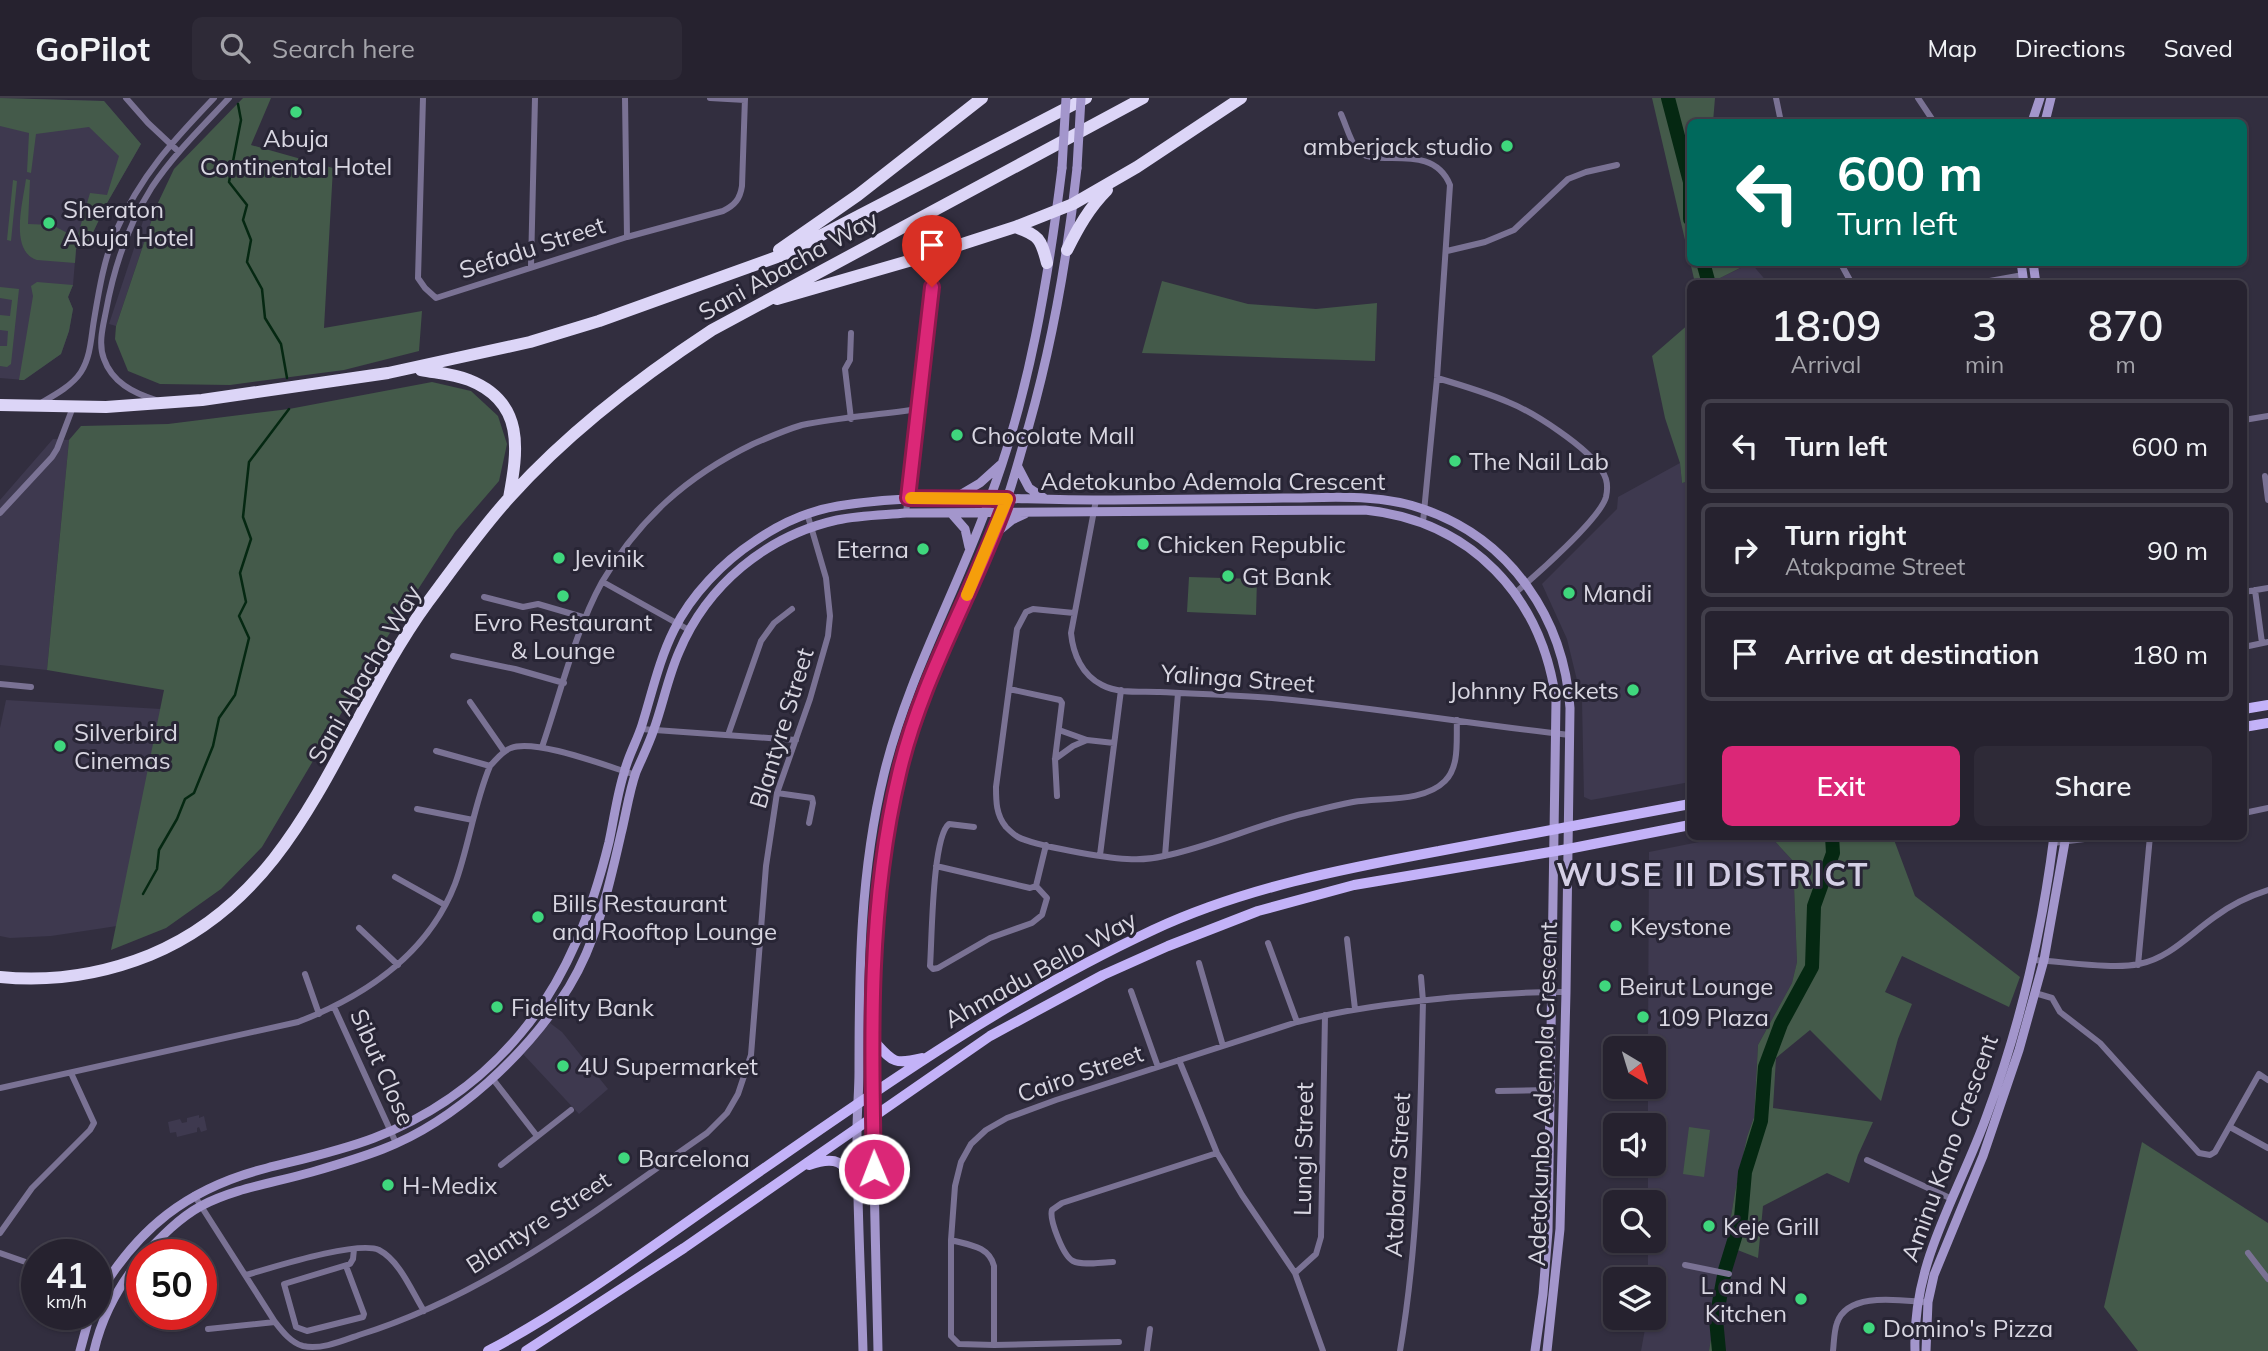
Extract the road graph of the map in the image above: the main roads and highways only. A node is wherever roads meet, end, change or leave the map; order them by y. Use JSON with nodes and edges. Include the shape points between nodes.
{"nodes":[{"id":1,"x":982,"y":98,"type":"edge"},
{"id":2,"x":1066,"y":98,"type":"edge"},
{"id":3,"x":1081,"y":98,"type":"edge"},
{"id":4,"x":1086,"y":98,"type":"edge"},
{"id":5,"x":1143,"y":98,"type":"edge"},
{"id":6,"x":1241,"y":98,"type":"edge"},
{"id":7,"x":2040,"y":98,"type":"edge"},
{"id":8,"x":2051,"y":98,"type":"edge"},
{"id":9,"x":2033,"y":119,"type":"edge"},
{"id":10,"x":2046,"y":119,"type":"edge"},
{"id":11,"x":1122,"y":176,"type":"junction"},
{"id":12,"x":1073,"y":204,"type":"junction"},
{"id":13,"x":1057,"y":211,"type":"junction"},
{"id":14,"x":1015,"y":227,"type":"junction"},
{"id":15,"x":1066,"y":250,"type":"junction"},
{"id":16,"x":1047,"y":263,"type":"junction"},
{"id":17,"x":753,"y":267,"type":"junction"},
{"id":18,"x":755,"y":305,"type":"junction"},
{"id":19,"x":412,"y":368,"type":"junction"},
{"id":20,"x":0,"y":405,"type":"edge"},
{"id":21,"x":1002,"y":464,"type":"junction"},
{"id":22,"x":1017,"y":466,"type":"junction"},
{"id":23,"x":509,"y":498,"type":"junction"},
{"id":24,"x":955,"y":498,"type":"junction"},
{"id":25,"x":991,"y":498,"type":"junction"},
{"id":26,"x":1007,"y":499,"type":"junction"},
{"id":27,"x":1045,"y":499,"type":"junction"},
{"id":28,"x":1031,"y":512,"type":"junction"},
{"id":29,"x":951,"y":513,"type":"junction"},
{"id":30,"x":985,"y":513,"type":"junction"},
{"id":31,"x":1002,"y":513,"type":"junction"},
{"id":32,"x":992,"y":536,"type":"junction"},
{"id":33,"x":970,"y":550,"type":"junction"},
{"id":34,"x":2268,"y":705,"type":"edge"},
{"id":35,"x":2247,"y":708,"type":"edge"},
{"id":36,"x":2268,"y":723,"type":"edge"},
{"id":37,"x":2247,"y":726,"type":"edge"},
{"id":38,"x":1687,"y":805,"type":"edge"},
{"id":39,"x":1687,"y":826,"type":"edge"},
{"id":40,"x":1569,"y":827,"type":"junction"},
{"id":41,"x":1553,"y":829,"type":"junction"},
{"id":42,"x":2054,"y":840,"type":"edge"},
{"id":43,"x":2066,"y":840,"type":"edge"},
{"id":44,"x":1569,"y":849,"type":"junction"},
{"id":45,"x":1553,"y":851,"type":"junction"},
{"id":46,"x":0,"y":977,"type":"edge"},
{"id":47,"x":873,"y":1040,"type":"junction"},
{"id":48,"x":929,"y":1056,"type":"junction"},
{"id":49,"x":873,"y":1092,"type":"junction"},
{"id":50,"x":859,"y":1102,"type":"junction"},
{"id":51,"x":873,"y":1117,"type":"junction"},
{"id":52,"x":857,"y":1127,"type":"junction"},
{"id":53,"x":792,"y":1171,"type":"junction"},
{"id":54,"x":858,"y":1185,"type":"junction"},
{"id":55,"x":160,"y":1239,"type":"edge"},
{"id":56,"x":112,"y":1273,"type":"edge"},
{"id":57,"x":126,"y":1277,"type":"edge"},
{"id":58,"x":86,"y":1330,"type":"edge"},
{"id":59,"x":80,"y":1351,"type":"edge"},
{"id":60,"x":94,"y":1351,"type":"edge"},
{"id":61,"x":488,"y":1351,"type":"edge"},
{"id":62,"x":527,"y":1351,"type":"edge"},
{"id":63,"x":863,"y":1351,"type":"edge"},
{"id":64,"x":878,"y":1351,"type":"edge"},
{"id":65,"x":1535,"y":1351,"type":"edge"},
{"id":66,"x":1547,"y":1351,"type":"edge"},
{"id":67,"x":1915,"y":1351,"type":"edge"},
{"id":68,"x":1926,"y":1351,"type":"edge"}],
"edges":[{"from":1,"to":17,"type":"highway","via":[[858,195]]},
{"from":2,"to":13,"type":"main road","bridge":true},
{"from":3,"to":12,"type":"main road","bridge":true},
{"from":4,"to":17,"type":"highway","name":"Sani Abacha Way","via":[[843,226]]},
{"from":5,"to":18,"type":"highway","name":"Sani Abacha Way"},
{"from":6,"to":11,"type":"highway"},
{"from":7,"to":9,"type":"main road"},
{"from":8,"to":10,"type":"main road"},
{"from":11,"to":12,"type":"highway"},
{"from":11,"to":15,"type":"highway","via":[[1094,203]]},
{"from":12,"to":13,"type":"highway"},
{"from":12,"to":15,"type":"main road"},
{"from":13,"to":14,"type":"highway"},
{"from":13,"to":16,"type":"main road"},
{"from":14,"to":16,"type":"highway","via":[[1038,238]]},
{"from":14,"to":18,"type":"highway"},
{"from":15,"to":22,"type":"main road","via":[[1049,348]]},
{"from":16,"to":21,"type":"main road","via":[[1029,365]]},
{"from":17,"to":19,"type":"highway","name":"Sani Abacha Way","via":[[530,342]]},
{"from":18,"to":23,"type":"highway","name":"Sani Abacha Way","via":[[655,368],[595,415]]},
{"from":19,"to":20,"type":"highway","name":"Sani Abacha Way","via":[[202,400],[106,407]]},
{"from":19,"to":23,"type":"highway","via":[[468,380],[503,405],[517,448]]},
{"from":21,"to":24,"type":"main road"},
{"from":21,"to":25,"type":"main road"},
{"from":22,"to":26,"type":"main road"},
{"from":22,"to":27,"type":"main road","via":[[1030,488]]},
{"from":23,"to":46,"type":"highway","name":"Sani Abacha Way","via":[[426,604],[296,830],[229,907],[183,940],[124,966],[51,978]]},
{"from":24,"to":25,"type":"main road","name":"Adetokunbo Ademola Crescent"},
{"from":24,"to":56,"type":"main road","name":"Adetokunbo Ademola Crescent","via":[[908,498],[807,513],[743,549],[695,597],[677,623],[624,771],[608,844],[569,958],[542,1005],[505,1051],[448,1100],[391,1131],[194,1195],[133,1246]]},
{"from":25,"to":26,"type":"main road","name":"Adetokunbo Ademola Crescent"},
{"from":25,"to":30,"type":"main road"},
{"from":26,"to":27,"type":"main road","name":"Adetokunbo Ademola Crescent"},
{"from":26,"to":31,"type":"main road"},
{"from":27,"to":40,"type":"main road","name":"Adetokunbo Ademola Crescent","via":[[1346,498],[1399,502],[1425,509],[1474,536],[1525,584],[1559,644],[1568,688]]},
{"from":28,"to":31,"type":"main road","name":"Adetokunbo Ademola Crescent"},
{"from":28,"to":32,"type":"main road"},
{"from":28,"to":41,"type":"main road","name":"Adetokunbo Ademola Crescent","via":[[1365,510],[1423,522],[1456,539],[1515,593],[1547,656],[1556,701]]},
{"from":29,"to":30,"type":"main road","name":"Adetokunbo Ademola Crescent"},
{"from":29,"to":33,"type":"main road","via":[[965,529]]},
{"from":29,"to":55,"type":"main road","name":"Adetokunbo Ademola Crescent","via":[[906,513],[811,527],[788,536],[744,565],[708,601],[670,674],[636,775],[601,914],[582,963],[521,1050],[492,1079],[429,1126],[396,1143],[201,1206]]},
{"from":30,"to":31,"type":"main road","name":"Adetokunbo Ademola Crescent"},
{"from":30,"to":33,"type":"main road"},
{"from":31,"to":32,"type":"main road"},
{"from":32,"to":47,"type":"main road","via":[[913,724],[899,774],[877,911]]},
{"from":33,"to":50,"type":"main road","via":[[899,723],[869,844],[861,929]]},
{"from":34,"to":35,"type":"main road"},
{"from":36,"to":37,"type":"main road"},
{"from":38,"to":40,"type":"main road","name":"Ahmadu Bello Way"},
{"from":39,"to":44,"type":"main road","name":"Ahmadu Bello Way"},
{"from":40,"to":41,"type":"main road","name":"Ahmadu Bello Way"},
{"from":40,"to":44,"type":"main road","name":"Adetokunbo Ademola Crescent"},
{"from":41,"to":45,"type":"main road","name":"Adetokunbo Ademola Crescent"},
{"from":41,"to":48,"type":"main road","name":"Ahmadu Bello Way","via":[[1293,881],[1205,908],[1042,987]]},
{"from":42,"to":67,"type":"main road","name":"Aminu Kano Crescent","via":[[2032,960],[2009,1049],[1987,1115],[1930,1250],[1917,1301]]},
{"from":43,"to":68,"type":"main road","name":"Aminu Kano Crescent","via":[[2035,993],[1997,1118],[1934,1275]]},
{"from":44,"to":45,"type":"main road","name":"Ahmadu Bello Way"},
{"from":44,"to":66,"type":"main road","name":"Adetokunbo Ademola Crescent","via":[[1560,1229]]},
{"from":45,"to":51,"type":"main road","name":"Ahmadu Bello Way","via":[[1354,885],[1217,926],[1103,975],[990,1036]]},
{"from":45,"to":65,"type":"main road","name":"Adetokunbo Ademola Crescent","via":[[1548,1231]]},
{"from":47,"to":48,"type":"main road","via":[[896,1062]]},
{"from":47,"to":49,"type":"main road"},
{"from":48,"to":49,"type":"main road","name":"Ahmadu Bello Way"},
{"from":49,"to":50,"type":"main road","name":"Ahmadu Bello Way"},
{"from":49,"to":51,"type":"main road"},
{"from":50,"to":52,"type":"main road"},
{"from":50,"to":61,"type":"main road","name":"Ahmadu Bello Way","via":[[589,1290]]},
{"from":51,"to":52,"type":"main road","name":"Ahmadu Bello Way"},
{"from":51,"to":64,"type":"main road"},
{"from":52,"to":53,"type":"main road","name":"Ahmadu Bello Way"},
{"from":52,"to":54,"type":"main road"},
{"from":53,"to":54,"type":"main road","via":[[834,1160]]},
{"from":53,"to":62,"type":"main road","name":"Ahmadu Bello Way"},
{"from":54,"to":63,"type":"main road"},
{"from":57,"to":60,"type":"main road","name":"Adetokunbo Ademola Crescent"},
{"from":58,"to":59,"type":"main road"}]}
